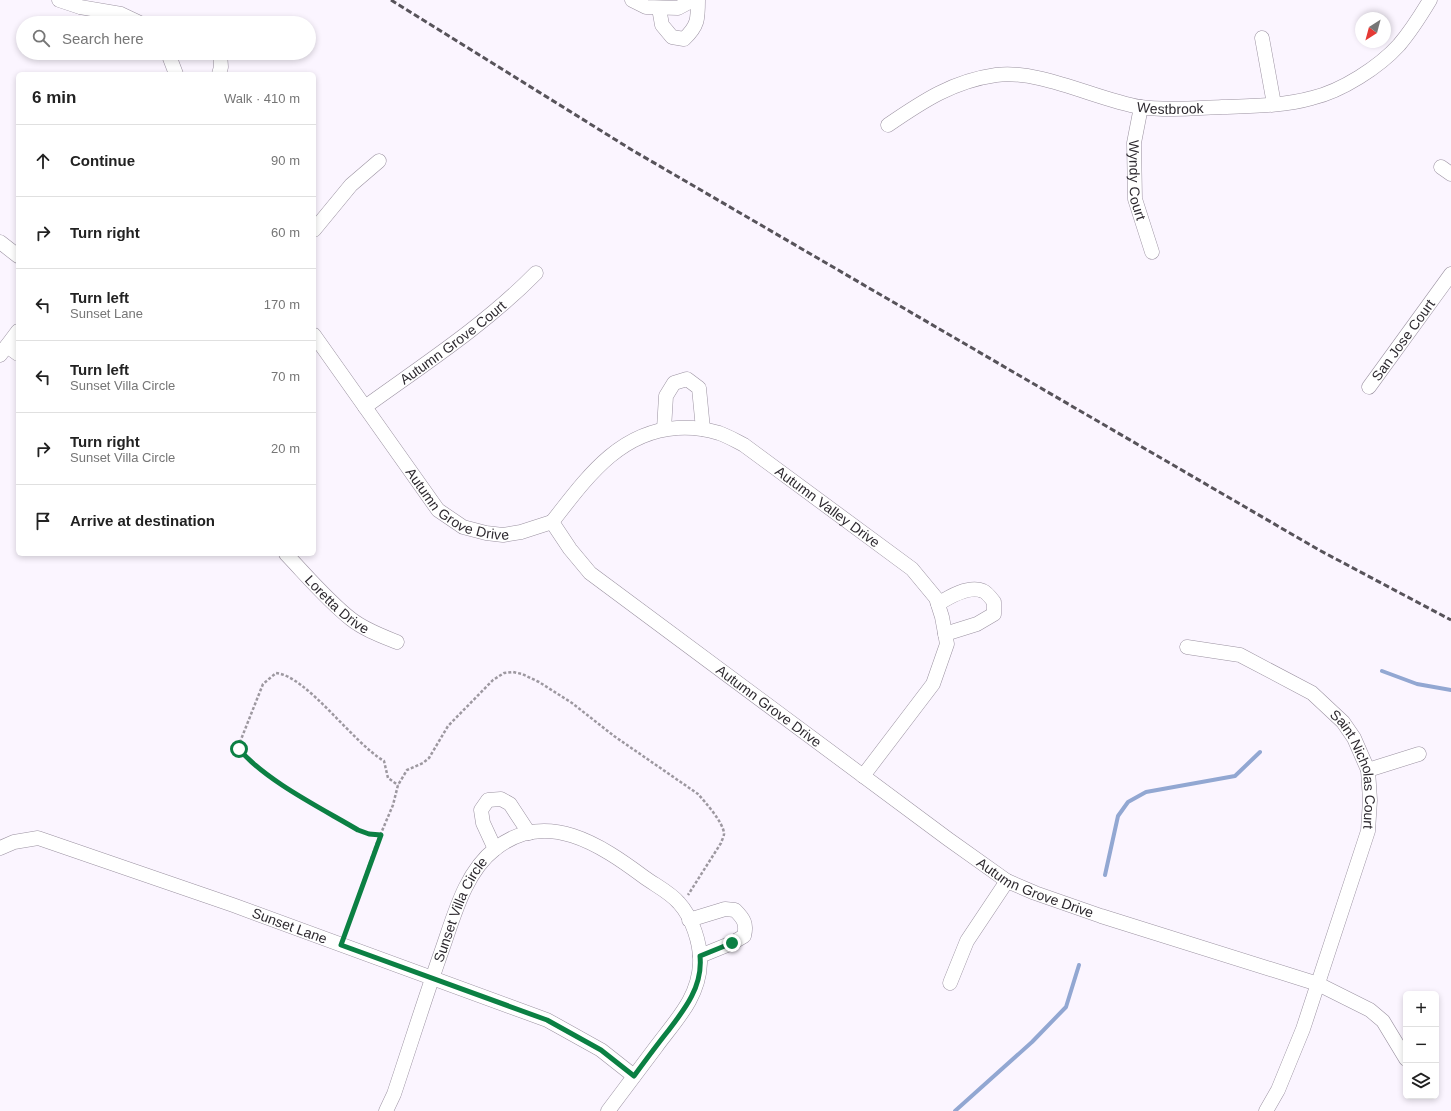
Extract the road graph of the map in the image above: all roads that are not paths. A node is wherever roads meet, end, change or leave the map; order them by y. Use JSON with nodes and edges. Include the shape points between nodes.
{"nodes":[{"id":1,"x":58,"y":0,"type":"edge"},
{"id":2,"x":632,"y":0,"type":"edge"},
{"id":3,"x":693,"y":0,"type":"edge"},
{"id":4,"x":698,"y":0,"type":"edge"},
{"id":5,"x":1430,"y":0,"type":"edge"},
{"id":6,"x":659,"y":8,"type":"junction"},
{"id":7,"x":125,"y":16,"type":"edge"},
{"id":8,"x":1262,"y":38,"type":"dead end"},
{"id":9,"x":171,"y":60,"type":"edge"},
{"id":10,"x":221,"y":60,"type":"edge"},
{"id":11,"x":175,"y":72,"type":"edge"},
{"id":12,"x":220,"y":72,"type":"edge"},
{"id":13,"x":1274,"y":104,"type":"junction"},
{"id":14,"x":1141,"y":107,"type":"junction"},
{"id":15,"x":888,"y":125,"type":"dead end"},
{"id":16,"x":379,"y":161,"type":"dead end"},
{"id":17,"x":316,"y":228,"type":"edge"},
{"id":18,"x":0,"y":242,"type":"edge"},
{"id":19,"x":1152,"y":252,"type":"dead end"},
{"id":20,"x":16,"y":254,"type":"edge"},
{"id":21,"x":536,"y":273,"type":"dead end"},
{"id":22,"x":1451,"y":274,"type":"edge"},
{"id":23,"x":16,"y":335,"type":"edge"},
{"id":24,"x":316,"y":338,"type":"edge"},
{"id":25,"x":8,"y":352,"type":"edge"},
{"id":26,"x":1369,"y":387,"type":"dead end"},
{"id":27,"x":365,"y":407,"type":"junction"},
{"id":28,"x":664,"y":429,"type":"junction"},
{"id":29,"x":703,"y":429,"type":"junction"},
{"id":30,"x":552,"y":522,"type":"junction"},
{"id":31,"x":288,"y":556,"type":"edge"},
{"id":32,"x":938,"y":604,"type":"junction"},
{"id":33,"x":945,"y":634,"type":"junction"},
{"id":34,"x":398,"y":642,"type":"dead end"},
{"id":35,"x":1187,"y":647,"type":"dead end"},
{"id":36,"x":1419,"y":754,"type":"dead end"},
{"id":37,"x":1368,"y":770,"type":"junction"},
{"id":38,"x":863,"y":776,"type":"junction"},
{"id":39,"x":528,"y":833,"type":"junction"},
{"id":40,"x":0,"y":848,"type":"edge"},
{"id":41,"x":495,"y":849,"type":"junction"},
{"id":42,"x":1007,"y":881,"type":"junction"},
{"id":43,"x":689,"y":920,"type":"junction"},
{"id":44,"x":700,"y":956,"type":"junction"},
{"id":45,"x":432,"y":977,"type":"junction"},
{"id":46,"x":950,"y":983,"type":"dead end"},
{"id":47,"x":1318,"y":984,"type":"junction"},
{"id":48,"x":1403,"y":1054,"type":"edge"},
{"id":49,"x":634,"y":1076,"type":"junction"},
{"id":50,"x":386,"y":1111,"type":"edge"},
{"id":51,"x":608,"y":1111,"type":"edge"},
{"id":52,"x":1266,"y":1111,"type":"edge"}],
"edges":[{"from":1,"to":7,"type":"street"},
{"from":2,"to":6,"type":"street","via":[[646,7]]},
{"from":3,"to":6,"type":"street","via":[[678,8]]},
{"from":4,"to":6,"type":"street","via":[[695,29],[684,39],[672,37],[662,25]]},
{"from":5,"to":13,"type":"street","name":"Westbrook","via":[[1399,45],[1378,64],[1340,87],[1312,98]]},
{"from":8,"to":13,"type":"street"},
{"from":9,"to":11,"type":"street"},
{"from":10,"to":12,"type":"street"},
{"from":13,"to":14,"type":"street","name":"Westbrook"},
{"from":14,"to":15,"type":"street","name":"Westbrook","via":[[1041,79],[998,75],[967,81],[929,97]]},
{"from":14,"to":19,"type":"street","name":"Wyndy Court","via":[[1134,143],[1135,199]]},
{"from":16,"to":17,"type":"street","via":[[351,185]]},
{"from":18,"to":20,"type":"street"},
{"from":21,"to":27,"type":"street","name":"Autumn Grove Court","via":[[510,299]]},
{"from":22,"to":26,"type":"street","name":"San Jose Court"},
{"from":23,"to":25,"type":"street"},
{"from":24,"to":27,"type":"street","name":"Autumn Grove Drive"},
{"from":27,"to":30,"type":"street","name":"Autumn Grove Drive","via":[[438,510],[463,527],[486,534],[503,535]]},
{"from":28,"to":29,"type":"street","name":"Autumn Valley Drive"},
{"from":28,"to":29,"type":"street","via":[[666,396],[674,383],[687,379],[699,388]]},
{"from":28,"to":30,"type":"street","name":"Autumn Valley Drive","via":[[638,437],[614,452],[587,478]]},
{"from":29,"to":32,"type":"street","name":"Autumn Valley Drive","via":[[720,433],[744,445],[775,466],[912,569]]},
{"from":30,"to":38,"type":"street","name":"Autumn Grove Drive","via":[[570,550],[590,573]]},
{"from":31,"to":34,"type":"street","name":"Loretta Drive","via":[[351,620]]},
{"from":32,"to":33,"type":"street","name":"Autumn Valley Drive"},
{"from":32,"to":33,"type":"street","via":[[971,589],[983,591],[994,602],[994,614],[977,624]]},
{"from":33,"to":38,"type":"street","name":"Autumn Valley Drive","via":[[947,644],[933,684]]},
{"from":35,"to":37,"type":"street","name":"Saint Nicholas Court","via":[[1240,655],[1312,693],[1343,722],[1354,738]]},
{"from":36,"to":37,"type":"street"},
{"from":37,"to":47,"type":"street","name":"Saint Nicholas Court","via":[[1368,831]]},
{"from":38,"to":42,"type":"street","name":"Autumn Grove Drive"},
{"from":39,"to":41,"type":"street","name":"Sunset Villa Circle"},
{"from":39,"to":41,"type":"street","name":"Sunset Villa Circle","via":[[510,804],[500,799],[488,800],[481,810],[483,823]]},
{"from":39,"to":43,"type":"street","name":"Sunset Villa Circle","via":[[554,831],[587,840],[679,902]]},
{"from":40,"to":45,"type":"street","name":"Sunset Lane","via":[[14,842],[38,838]]},
{"from":41,"to":45,"type":"street","name":"Sunset Villa Circle","via":[[477,868],[460,899]]},
{"from":42,"to":46,"type":"street","via":[[967,941]]},
{"from":42,"to":47,"type":"street","name":"Autumn Grove Drive","via":[[1101,916]]},
{"from":43,"to":44,"type":"street","name":"Sunset Villa Circle","via":[[698,940]]},
{"from":43,"to":44,"type":"street","via":[[725,909],[735,910],[744,919],[744,936]]},
{"from":44,"to":49,"type":"street","name":"Sunset Villa Circle","via":[[695,990],[684,1011]]},
{"from":45,"to":49,"type":"street","name":"Sunset Lane","via":[[547,1020],[601,1050]]},
{"from":45,"to":50,"type":"street","name":"Sunset Villa Circle","via":[[394,1094]]},
{"from":47,"to":48,"type":"street","name":"Autumn Grove Drive","via":[[1370,1010],[1384,1020]]},
{"from":47,"to":52,"type":"street","name":"Saint Nicholas Court","via":[[1278,1090]]},
{"from":49,"to":51,"type":"street","name":"Sunset Villa Circle"}]}
